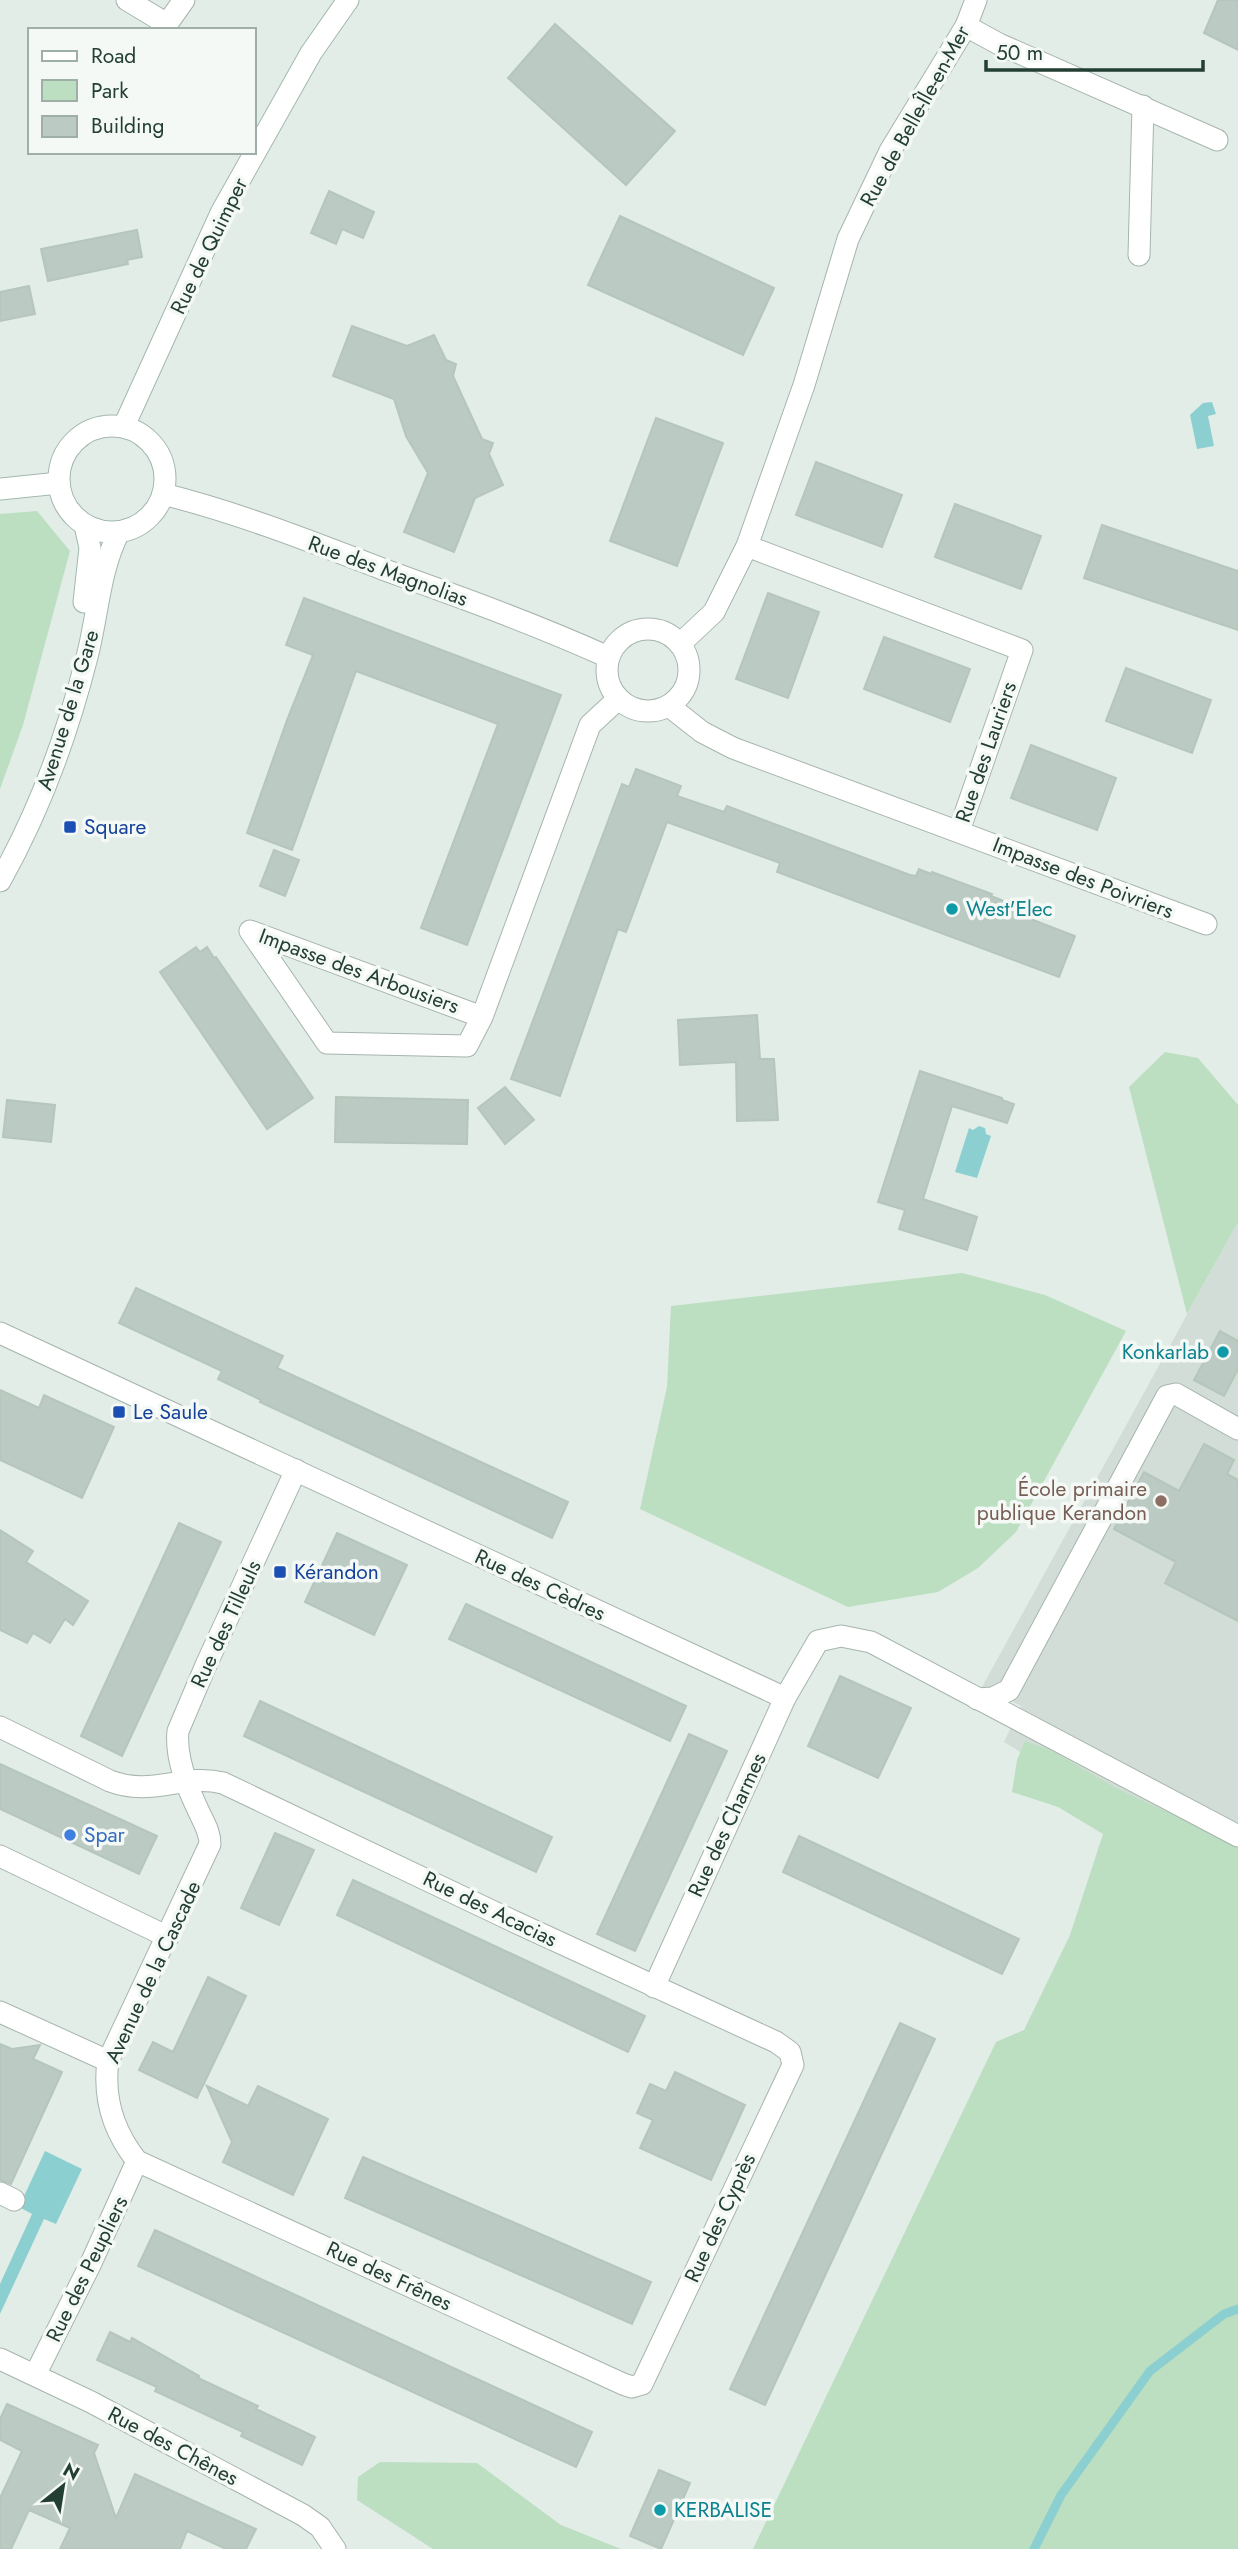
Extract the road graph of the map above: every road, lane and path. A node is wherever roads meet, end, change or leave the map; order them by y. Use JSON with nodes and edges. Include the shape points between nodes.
{"nodes":[{"id":1,"x":127,"y":0,"type":"edge"},
{"id":2,"x":184,"y":0,"type":"edge"},
{"id":3,"x":348,"y":0,"type":"edge"},
{"id":4,"x":976,"y":0,"type":"edge"},
{"id":5,"x":966,"y":26,"type":"junction"},
{"id":6,"x":1143,"y":106,"type":"junction"},
{"id":7,"x":1217,"y":140,"type":"dead end"},
{"id":8,"x":256,"y":151,"type":"edge"},
{"id":9,"x":254,"y":154,"type":"edge"},
{"id":10,"x":1139,"y":255,"type":"dead end"},
{"id":11,"x":124,"y":426,"type":"junction"},
{"id":12,"x":59,"y":483,"type":"junction"},
{"id":13,"x":0,"y":489,"type":"edge"},
{"id":14,"x":163,"y":494,"type":"junction"},
{"id":15,"x":85,"y":525,"type":"junction"},
{"id":16,"x":119,"y":532,"type":"junction"},
{"id":17,"x":747,"y":546,"type":"junction"},
{"id":18,"x":680,"y":644,"type":"junction"},
{"id":19,"x":608,"y":657,"type":"junction"},
{"id":20,"x":618,"y":699,"type":"junction"},
{"id":21,"x":669,"y":706,"type":"junction"},
{"id":22,"x":959,"y":831,"type":"junction"},
{"id":23,"x":0,"y":857,"type":"edge"},
{"id":24,"x":0,"y":881,"type":"edge"},
{"id":25,"x":1206,"y":924,"type":"dead end"},
{"id":26,"x":482,"y":1017,"type":"junction"},
{"id":27,"x":0,"y":1333,"type":"edge"},
{"id":28,"x":1238,"y":1429,"type":"edge"},
{"id":29,"x":296,"y":1471,"type":"junction"},
{"id":30,"x":785,"y":1698,"type":"junction"},
{"id":31,"x":977,"y":1699,"type":"junction"},
{"id":32,"x":0,"y":1727,"type":"edge"},
{"id":33,"x":186,"y":1782,"type":"junction"},
{"id":34,"x":1238,"y":1836,"type":"edge"},
{"id":35,"x":0,"y":1856,"type":"edge"},
{"id":36,"x":168,"y":1937,"type":"junction"},
{"id":37,"x":654,"y":1987,"type":"junction"},
{"id":38,"x":0,"y":2012,"type":"edge"},
{"id":39,"x":790,"y":2052,"type":"joint"},
{"id":40,"x":108,"y":2061,"type":"junction"},
{"id":41,"x":137,"y":2161,"type":"junction"},
{"id":42,"x":0,"y":2359,"type":"edge"},
{"id":43,"x":35,"y":2375,"type":"junction"},
{"id":44,"x":642,"y":2384,"type":"joint"},
{"id":45,"x":335,"y":2549,"type":"edge"}],
"edges":[{"from":1,"to":2,"type":"street","via":[[167,24]]},
{"from":3,"to":8,"type":"street","name":"Rue de Quimper","via":[[311,54]]},
{"from":4,"to":5,"type":"street","name":"Rue de Belle-Île-en-Mer"},
{"from":5,"to":6,"type":"street"},
{"from":5,"to":17,"type":"street","name":"Rue de Belle-Île-en-Mer","via":[[890,151],[848,239]]},
{"from":6,"to":7,"type":"street"},
{"from":6,"to":10,"type":"street"},
{"from":9,"to":11,"type":"street","name":"Rue de Quimper","via":[[221,213]]},
{"from":11,"to":12,"type":"street","via":[[96,429],[80,437],[68,450]]},
{"from":11,"to":14,"type":"street","via":[[136,430],[158,451],[164,467]]},
{"from":12,"to":13,"type":"street"},
{"from":12,"to":15,"type":"street","via":[[63,500]]},
{"from":14,"to":16,"type":"street","via":[[151,516]]},
{"from":14,"to":19,"type":"street","name":"Rue des Magnolias","via":[[215,507]]},
{"from":15,"to":16,"type":"street"},
{"from":15,"to":23,"type":"street","name":"Avenue de la Gare","via":[[90,548],[88,578],[61,707],[32,793]]},
{"from":16,"to":24,"type":"street","name":"Avenue de la Gare","via":[[104,567],[88,655],[61,748],[36,814]]},
{"from":17,"to":18,"type":"street","name":"Rue de Belle-Île-en-Mer","via":[[715,612]]},
{"from":17,"to":22,"type":"street","name":"Rue des Lauriers","via":[[1022,650]]},
{"from":18,"to":19,"type":"street","via":[[670,635],[646,628],[622,637]]},
{"from":18,"to":21,"type":"street","via":[[687,656],[687,684]]},
{"from":19,"to":20,"type":"street","via":[[608,680]]},
{"from":20,"to":21,"type":"street","via":[[643,711]]},
{"from":20,"to":26,"type":"street","name":"Impasse des Arbousiers","via":[[590,725]]},
{"from":21,"to":22,"type":"street","name":"Rue des Lauriers","via":[[702,732],[733,748]]},
{"from":22,"to":25,"type":"street","name":"Impasse des Poivriers"},
{"from":26,"to":26,"type":"street","name":"Impasse des Arbousiers","via":[[467,1046],[327,1043],[250,931]]},
{"from":27,"to":29,"type":"street","name":"Rue des Cèdres"},
{"from":28,"to":31,"type":"street","via":[[1176,1394],[1167,1396],[1009,1690]]},
{"from":29,"to":30,"type":"street","name":"Rue des Cèdres"},
{"from":29,"to":33,"type":"street","name":"Rue des Tilleuls","via":[[178,1731]]},
{"from":30,"to":31,"type":"street","name":"Rue des Charmes","via":[[818,1641],[841,1636],[871,1642]]},
{"from":30,"to":37,"type":"street","name":"Rue des Charmes"},
{"from":31,"to":34,"type":"street","name":"Rue des Charmes"},
{"from":32,"to":33,"type":"street","name":"Rue des Acacias","via":[[128,1787]]},
{"from":33,"to":36,"type":"street","name":"Avenue de la Cascade","via":[[210,1844]]},
{"from":33,"to":37,"type":"street","name":"Rue des Acacias","via":[[223,1783]]},
{"from":35,"to":36,"type":"street"},
{"from":36,"to":40,"type":"street","name":"Avenue de la Cascade"},
{"from":37,"to":39,"type":"street","name":"Rue des Acacias"},
{"from":38,"to":40,"type":"street"},
{"from":39,"to":44,"type":"street","name":"Rue des Cyprès","via":[[793,2065]]},
{"from":40,"to":41,"type":"street","name":"Avenue de la Cascade","via":[[105,2086],[115,2125]]},
{"from":41,"to":43,"type":"street","name":"Rue des Peupliers"},
{"from":41,"to":44,"type":"street","name":"Rue des Frênes","via":[[623,2384]]},
{"from":42,"to":43,"type":"street","name":"Rue des Chênes"},
{"from":43,"to":45,"type":"street","name":"Rue des Chênes","via":[[303,2515],[320,2526]]}]}
